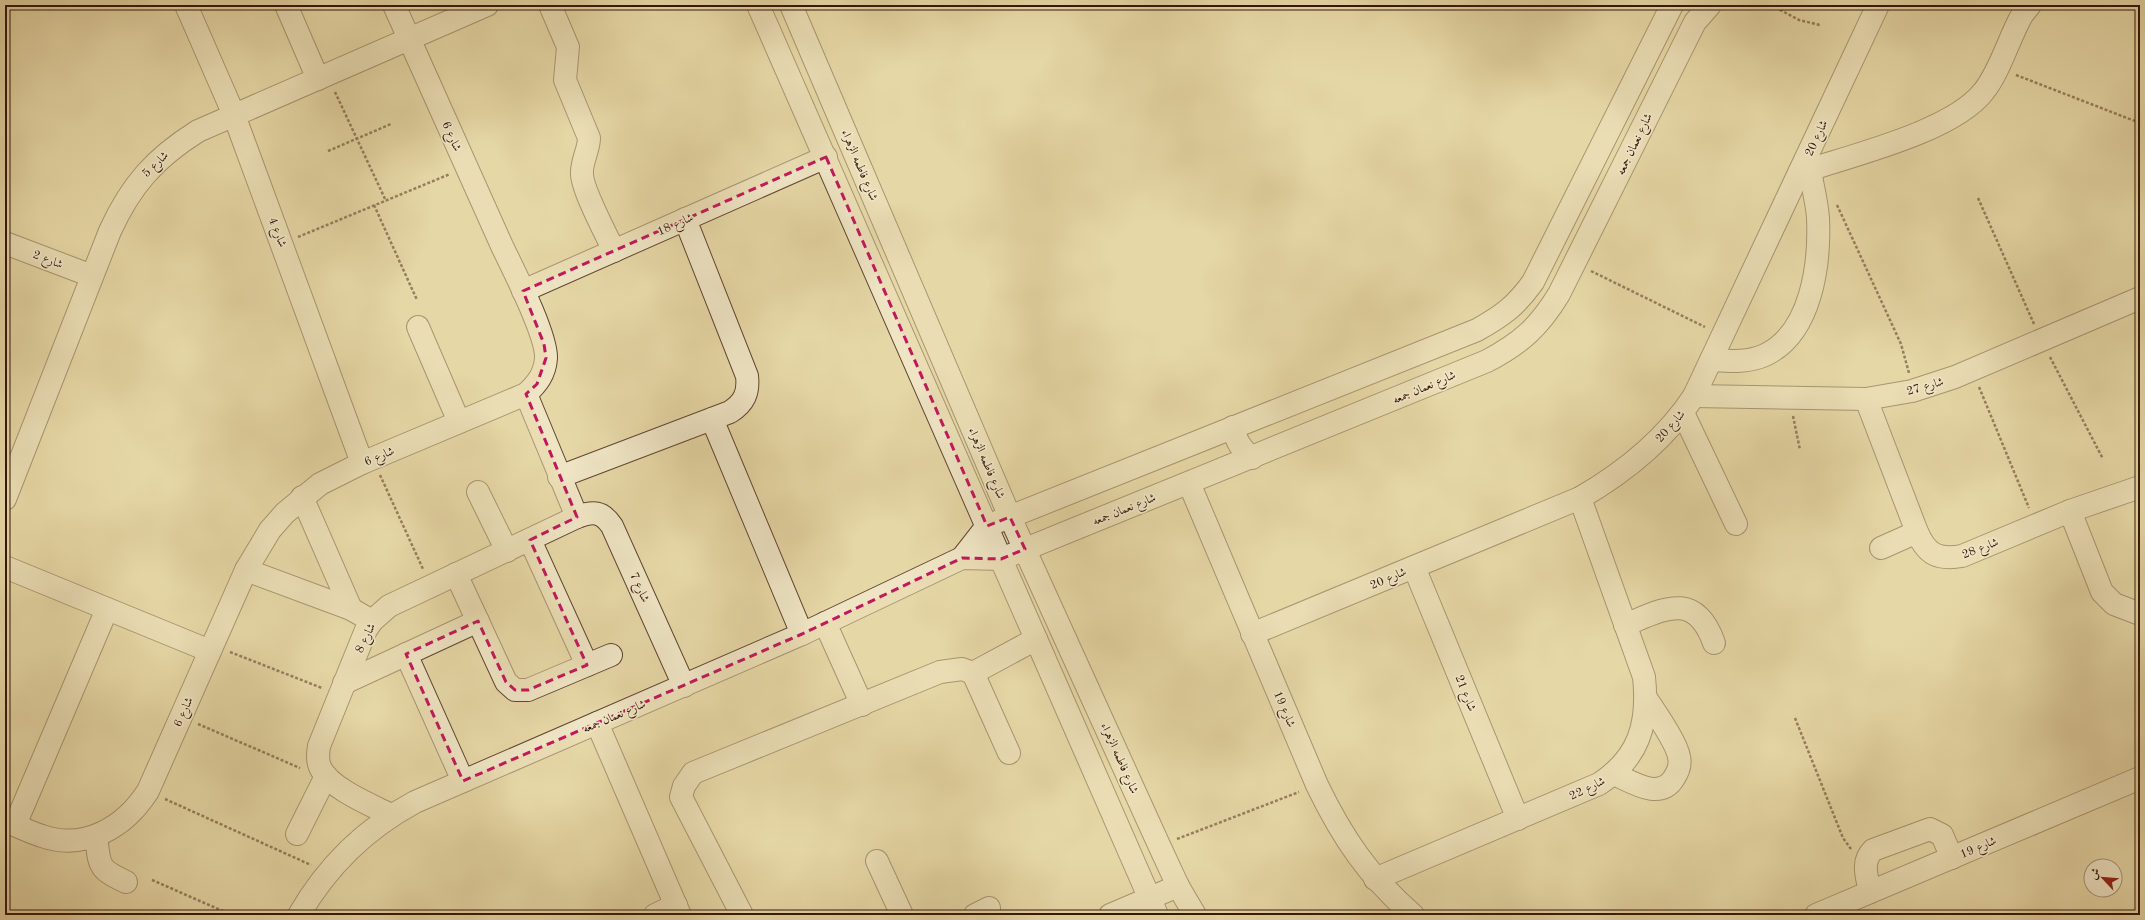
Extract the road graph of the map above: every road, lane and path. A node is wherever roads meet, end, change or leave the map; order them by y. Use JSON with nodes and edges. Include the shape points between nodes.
{"nodes":[{"id":1,"x":186,"y":5,"type":"edge"},
{"id":2,"x":286,"y":5,"type":"edge"},
{"id":3,"x":394,"y":5,"type":"edge"},
{"id":4,"x":487,"y":5,"type":"edge"},
{"id":5,"x":550,"y":5,"type":"edge"},
{"id":6,"x":758,"y":5,"type":"edge"},
{"id":7,"x":791,"y":5,"type":"edge"},
{"id":8,"x":1672,"y":5,"type":"edge"},
{"id":9,"x":1771,"y":5,"type":"edge"},
{"id":10,"x":1878,"y":5,"type":"edge"},
{"id":11,"x":2030,"y":5,"type":"edge"},
{"id":12,"x":1703,"y":7,"type":"edge"},
{"id":13,"x":1820,"y":25,"type":"dead end"},
{"id":14,"x":410,"y":39,"type":"junction"},
{"id":15,"x":1997,"y":68,"type":"junction"},
{"id":16,"x":323,"y":77,"type":"junction"},
{"id":17,"x":234,"y":115,"type":"junction"},
{"id":18,"x":2140,"y":123,"type":"edge"},
{"id":19,"x":391,"y":124,"type":"dead end"},
{"id":20,"x":357,"y":138,"type":"junction"},
{"id":21,"x":328,"y":151,"type":"dead end"},
{"id":22,"x":826,"y":157,"type":"junction"},
{"id":23,"x":466,"y":168,"type":"junction"},
{"id":24,"x":1804,"y":171,"type":"junction"},
{"id":25,"x":386,"y":201,"type":"junction"},
{"id":26,"x":1836,"y":202,"type":"dead end"},
{"id":27,"x":374,"y":205,"type":"junction"},
{"id":28,"x":685,"y":219,"type":"junction"},
{"id":29,"x":5,"y":243,"type":"edge"},
{"id":30,"x":282,"y":243,"type":"junction"},
{"id":31,"x":614,"y":251,"type":"junction"},
{"id":32,"x":1574,"y":263,"type":"junction"},
{"id":33,"x":92,"y":276,"type":"junction"},
{"id":34,"x":523,"y":291,"type":"junction"},
{"id":35,"x":2140,"y":298,"type":"edge"},
{"id":36,"x":417,"y":300,"type":"dead end"},
{"id":37,"x":418,"y":327,"type":"dead end"},
{"id":38,"x":1722,"y":335,"type":"junction"},
{"id":39,"x":1711,"y":360,"type":"junction"},
{"id":40,"x":1972,"y":370,"type":"junction"},
{"id":41,"x":1912,"y":391,"type":"junction"},
{"id":42,"x":526,"y":394,"type":"junction"},
{"id":43,"x":1312,"y":396,"type":"junction"},
{"id":44,"x":1789,"y":398,"type":"junction"},
{"id":45,"x":1866,"y":399,"type":"junction"},
{"id":46,"x":1688,"y":404,"type":"junction"},
{"id":47,"x":712,"y":419,"type":"junction"},
{"id":48,"x":459,"y":422,"type":"junction"},
{"id":49,"x":1331,"y":426,"type":"junction"},
{"id":50,"x":1233,"y":427,"type":"junction"},
{"id":51,"x":1800,"y":450,"type":"dead end"},
{"id":52,"x":1252,"y":458,"type":"junction"},
{"id":53,"x":367,"y":461,"type":"junction"},
{"id":54,"x":10,"y":469,"type":"edge"},
{"id":55,"x":559,"y":477,"type":"junction"},
{"id":56,"x":1189,"y":483,"type":"junction"},
{"id":57,"x":2140,"y":487,"type":"edge"},
{"id":58,"x":478,"y":492,"type":"dead end"},
{"id":59,"x":302,"y":497,"type":"junction"},
{"id":60,"x":1580,"y":498,"type":"junction"},
{"id":61,"x":5,"y":499,"type":"edge"},
{"id":62,"x":2070,"y":511,"type":"junction"},
{"id":63,"x":577,"y":517,"type":"junction"},
{"id":64,"x":1010,"y":517,"type":"junction"},
{"id":65,"x":1736,"y":524,"type":"dead end"},
{"id":66,"x":2037,"y":525,"type":"junction"},
{"id":67,"x":988,"y":526,"type":"junction"},
{"id":68,"x":1917,"y":532,"type":"junction"},
{"id":69,"x":530,"y":540,"type":"junction"},
{"id":70,"x":1880,"y":548,"type":"dead end"},
{"id":71,"x":1025,"y":549,"type":"junction"},
{"id":72,"x":507,"y":551,"type":"junction"},
{"id":73,"x":962,"y":558,"type":"junction"},
{"id":74,"x":1001,"y":559,"type":"junction"},
{"id":75,"x":5,"y":567,"type":"edge"},
{"id":76,"x":1414,"y":567,"type":"junction"},
{"id":77,"x":246,"y":570,"type":"junction"},
{"id":78,"x":456,"y":574,"type":"junction"},
{"id":79,"x":430,"y":586,"type":"junction"},
{"id":80,"x":108,"y":609,"type":"junction"},
{"id":81,"x":351,"y":609,"type":"junction"},
{"id":82,"x":2140,"y":614,"type":"edge"},
{"id":83,"x":372,"y":621,"type":"junction"},
{"id":84,"x":478,"y":621,"type":"junction"},
{"id":85,"x":825,"y":623,"type":"junction"},
{"id":86,"x":1625,"y":625,"type":"junction"},
{"id":87,"x":802,"y":634,"type":"junction"},
{"id":88,"x":1252,"y":634,"type":"junction"},
{"id":89,"x":1036,"y":638,"type":"junction"},
{"id":90,"x":1714,"y":643,"type":"dead end"},
{"id":91,"x":212,"y":648,"type":"junction"},
{"id":92,"x":406,"y":654,"type":"junction"},
{"id":93,"x":611,"y":655,"type":"dead end"},
{"id":94,"x":587,"y":665,"type":"junction"},
{"id":95,"x":973,"y":673,"type":"junction"},
{"id":96,"x":684,"y":686,"type":"junction"},
{"id":97,"x":342,"y":689,"type":"junction"},
{"id":98,"x":1646,"y":698,"type":"junction"},
{"id":99,"x":862,"y":705,"type":"junction"},
{"id":100,"x":181,"y":717,"type":"junction"},
{"id":101,"x":1795,"y":718,"type":"dead end"},
{"id":102,"x":597,"y":723,"type":"junction"},
{"id":103,"x":1009,"y":753,"type":"dead end"},
{"id":104,"x":323,"y":771,"type":"junction"},
{"id":105,"x":1614,"y":774,"type":"junction"},
{"id":106,"x":2140,"y":778,"type":"edge"},
{"id":107,"x":463,"y":781,"type":"junction"},
{"id":108,"x":1317,"y":785,"type":"junction"},
{"id":109,"x":148,"y":791,"type":"junction"},
{"id":110,"x":390,"y":815,"type":"junction"},
{"id":111,"x":1518,"y":818,"type":"junction"},
{"id":112,"x":10,"y":823,"type":"edge"},
{"id":113,"x":297,"y":834,"type":"dead end"},
{"id":114,"x":96,"y":836,"type":"junction"},
{"id":115,"x":1159,"y":845,"type":"junction"},
{"id":116,"x":1952,"y":858,"type":"junction"},
{"id":117,"x":877,"y":861,"type":"dead end"},
{"id":118,"x":1865,"y":865,"type":"junction"},
{"id":119,"x":327,"y":873,"type":"junction"},
{"id":120,"x":1375,"y":879,"type":"junction"},
{"id":121,"x":152,"y":880,"type":"dead end"},
{"id":122,"x":126,"y":882,"type":"dead end"},
{"id":123,"x":1178,"y":886,"type":"junction"},
{"id":124,"x":1870,"y":892,"type":"junction"},
{"id":125,"x":1153,"y":907,"type":"edge"},
{"id":126,"x":678,"y":910,"type":"edge"},
{"id":127,"x":232,"y":915,"type":"edge"},
{"id":128,"x":299,"y":915,"type":"edge"},
{"id":129,"x":655,"y":915,"type":"edge"},
{"id":130,"x":742,"y":915,"type":"edge"},
{"id":131,"x":902,"y":915,"type":"edge"},
{"id":132,"x":1110,"y":915,"type":"edge"},
{"id":133,"x":1196,"y":915,"type":"edge"},
{"id":134,"x":1412,"y":915,"type":"edge"},
{"id":135,"x":1816,"y":915,"type":"edge"}],
"edges":[{"from":1,"to":17,"type":"street","name":"شارع 4"},
{"from":2,"to":16,"type":"street"},
{"from":3,"to":14,"type":"street","name":"شارع 6"},
{"from":4,"to":14,"type":"street","name":"شارع 5"},
{"from":5,"to":31,"type":"street","via":[[568,47],[565,80],[589,138],[582,169],[583,182]]},
{"from":6,"to":22,"type":"street","name":"شارع فاطمه الزهراء"},
{"from":7,"to":64,"type":"street","name":"شارع فاطمه الزهراء"},
{"from":8,"to":43,"type":"street","name":"شارع نعمان جمعه","via":[[1533,282],[1519,301],[1500,317],[1477,330]]},
{"from":9,"to":13,"type":"path","via":[[1799,20]]},
{"from":10,"to":24,"type":"street","name":"شارع 20"},
{"from":11,"to":15,"type":"street","via":[[2022,14]]},
{"from":12,"to":32,"type":"street","name":"شارع نعمان جمعه"},
{"from":14,"to":16,"type":"street","name":"شارع 5"},
{"from":14,"to":23,"type":"street","name":"شارع 6"},
{"from":15,"to":18,"type":"path"},
{"from":15,"to":24,"type":"street","via":[[1984,91],[1966,110],[1911,136]]},
{"from":16,"to":17,"type":"street","name":"شارع 5"},
{"from":16,"to":20,"type":"path"},
{"from":17,"to":30,"type":"street","name":"شارع 4"},
{"from":17,"to":33,"type":"street","name":"شارع 5","via":[[198,131],[175,145],[136,183],[121,206]]},
{"from":19,"to":20,"type":"path"},
{"from":20,"to":21,"type":"path"},
{"from":20,"to":25,"type":"path"},
{"from":22,"to":28,"type":"street","name":"شارع 18"},
{"from":22,"to":67,"type":"street","name":"شارع فاطمه الزهراء"},
{"from":23,"to":25,"type":"path"},
{"from":23,"to":34,"type":"street","name":"شارع 6","via":[[492,247]]},
{"from":24,"to":38,"type":"street","name":"شارع 20"},
{"from":24,"to":39,"type":"street","via":[[1818,217],[1817,256],[1809,302],[1792,335],[1766,355],[1741,361]]},
{"from":25,"to":27,"type":"path"},
{"from":26,"to":41,"type":"path","via":[[1901,344],[1908,365]]},
{"from":27,"to":30,"type":"path"},
{"from":27,"to":36,"type":"path"},
{"from":28,"to":31,"type":"street","name":"شارع 18"},
{"from":28,"to":47,"type":"street","via":[[747,376],[748,387],[739,406]]},
{"from":29,"to":33,"type":"street","name":"شارع 2"},
{"from":30,"to":53,"type":"street","name":"شارع 4"},
{"from":31,"to":34,"type":"street","name":"شارع 18"},
{"from":32,"to":38,"type":"path"},
{"from":32,"to":49,"type":"street","name":"شارع نعمان جمعه","via":[[1546,316],[1510,349]]},
{"from":33,"to":54,"type":"street","name":"شارع 5"},
{"from":34,"to":42,"type":"street","name":"شارع 6","via":[[544,344],[546,358],[544,372],[537,384]]},
{"from":35,"to":40,"type":"street","name":"شارع 27"},
{"from":37,"to":48,"type":"street"},
{"from":38,"to":39,"type":"street","name":"شارع 20"},
{"from":39,"to":46,"type":"street","name":"شارع 20"},
{"from":40,"to":41,"type":"street","name":"شارع 27"},
{"from":40,"to":66,"type":"path"},
{"from":41,"to":45,"type":"street","name":"شارع 27"},
{"from":42,"to":48,"type":"street","name":"شارع 6"},
{"from":42,"to":55,"type":"street"},
{"from":43,"to":49,"type":"street","via":[[1322,403],[1329,413]]},
{"from":43,"to":50,"type":"street","name":"شارع نعمان جمعه"},
{"from":44,"to":45,"type":"street","name":"شارع 27"},
{"from":44,"to":46,"type":"street","name":"شارع 27"},
{"from":44,"to":51,"type":"path"},
{"from":45,"to":68,"type":"street","name":"شارع 28"},
{"from":46,"to":60,"type":"street","name":"شارع 20","via":[[1654,444],[1631,464]]},
{"from":46,"to":65,"type":"street"},
{"from":47,"to":55,"type":"street"},
{"from":47,"to":87,"type":"street"},
{"from":48,"to":53,"type":"street","name":"شارع 6"},
{"from":49,"to":52,"type":"street","name":"شارع نعمان جمعه"},
{"from":50,"to":52,"type":"street","via":[[1242,450]]},
{"from":50,"to":64,"type":"street","name":"شارع نعمان جمعه"},
{"from":52,"to":56,"type":"street","name":"شارع نعمان جمعه"},
{"from":53,"to":59,"type":"street","name":"شارع 6","via":[[320,484]]},
{"from":53,"to":79,"type":"path"},
{"from":54,"to":61,"type":"street","name":"شارع 5"},
{"from":55,"to":63,"type":"street"},
{"from":56,"to":71,"type":"street","name":"شارع نعمان جمعه"},
{"from":56,"to":88,"type":"street","name":"شارع 19"},
{"from":57,"to":62,"type":"street","name":"شارع 28"},
{"from":58,"to":72,"type":"street"},
{"from":59,"to":77,"type":"street","name":"شارع 6","via":[[270,530]]},
{"from":59,"to":81,"type":"street"},
{"from":60,"to":76,"type":"street","name":"شارع 20"},
{"from":60,"to":86,"type":"street","name":"شارع 22"},
{"from":62,"to":66,"type":"street","name":"شارع 28"},
{"from":62,"to":82,"type":"street","via":[[2102,592],[2114,604]]},
{"from":63,"to":69,"type":"street","name":"شارع 8"},
{"from":63,"to":96,"type":"street","name":"شارع 7","via":[[591,512],[600,513],[607,518]]},
{"from":64,"to":67,"type":"street","name":"شارع نعمان جمعه"},
{"from":64,"to":71,"type":"street","name":"شارع فاطمه الزهراء"},
{"from":66,"to":68,"type":"street","name":"شارع 28","via":[[1962,556],[1948,558],[1934,554],[1923,545]]},
{"from":67,"to":73,"type":"street","name":"شارع نعمان جمعه"},
{"from":67,"to":74,"type":"street","name":"شارع فاطمه الزهراء"},
{"from":68,"to":70,"type":"street"},
{"from":69,"to":72,"type":"street","name":"شارع 8"},
{"from":69,"to":94,"type":"street"},
{"from":71,"to":74,"type":"street","name":"شارع نعمان جمعه"},
{"from":71,"to":115,"type":"street","name":"شارع فاطمه الزهراء"},
{"from":72,"to":78,"type":"street","name":"شارع 8"},
{"from":73,"to":74,"type":"street","name":"شارع نعمان جمعه"},
{"from":73,"to":85,"type":"street","name":"شارع نعمان جمعه"},
{"from":74,"to":89,"type":"street","name":"شارع فاطمه الزهراء"},
{"from":75,"to":80,"type":"street"},
{"from":76,"to":88,"type":"street","name":"شارع 20"},
{"from":76,"to":111,"type":"street","name":"شارع 21"},
{"from":77,"to":81,"type":"street"},
{"from":77,"to":91,"type":"street","name":"شارع 6"},
{"from":78,"to":79,"type":"street","name":"شارع 8"},
{"from":78,"to":84,"type":"street"},
{"from":79,"to":83,"type":"street","name":"شارع 8","via":[[389,606]]},
{"from":80,"to":91,"type":"street"},
{"from":80,"to":112,"type":"street"},
{"from":81,"to":83,"type":"street"},
{"from":83,"to":97,"type":"street","name":"شارع 8"},
{"from":84,"to":92,"type":"street"},
{"from":84,"to":94,"type":"street","via":[[506,682],[516,690],[528,690]]},
{"from":85,"to":87,"type":"street","name":"شارع نعمان جمعه"},
{"from":85,"to":99,"type":"street"},
{"from":86,"to":90,"type":"street","via":[[1666,608],[1683,608],[1697,615],[1708,627]]},
{"from":86,"to":98,"type":"street","name":"شارع 22","via":[[1644,677]]},
{"from":87,"to":96,"type":"street","name":"شارع نعمان جمعه"},
{"from":88,"to":108,"type":"street","name":"شارع 19"},
{"from":89,"to":95,"type":"street"},
{"from":89,"to":125,"type":"street","name":"شارع فاطمه الزهراء"},
{"from":91,"to":97,"type":"path"},
{"from":91,"to":100,"type":"street","name":"شارع 6"},
{"from":92,"to":97,"type":"street"},
{"from":92,"to":107,"type":"street"},
{"from":93,"to":94,"type":"street"},
{"from":95,"to":99,"type":"street","via":[[962,669],[940,672]]},
{"from":95,"to":103,"type":"street"},
{"from":96,"to":102,"type":"street","name":"شارع نعمان جمعه"},
{"from":97,"to":104,"type":"street","name":"شارع 8","via":[[318,746]]},
{"from":98,"to":105,"type":"street","name":"شارع 22","via":[[1645,720],[1638,740],[1628,758]]},
{"from":98,"to":105,"type":"street","via":[[1674,746],[1679,758],[1678,771],[1671,782],[1660,789],[1646,789]]},
{"from":99,"to":130,"type":"street","via":[[693,773],[684,786],[681,797]]},
{"from":100,"to":104,"type":"path","via":[[295,766]]},
{"from":100,"to":109,"type":"street","name":"شارع 6"},
{"from":101,"to":118,"type":"path","via":[[1843,838]]},
{"from":102,"to":107,"type":"street","name":"شارع نعمان جمعه"},
{"from":102,"to":126,"type":"street"},
{"from":104,"to":110,"type":"street","via":[[333,783]]},
{"from":104,"to":113,"type":"street"},
{"from":105,"to":111,"type":"street","name":"شارع 22","via":[[1599,784]]},
{"from":106,"to":116,"type":"street","name":"شارع 19"},
{"from":107,"to":110,"type":"street","name":"شارع نعمان جمعه"},
{"from":108,"to":115,"type":"path"},
{"from":108,"to":120,"type":"street","name":"شارع 19","via":[[1333,819],[1352,850]]},
{"from":109,"to":114,"type":"street","name":"شارع 6","via":[[128,817]]},
{"from":109,"to":119,"type":"path"},
{"from":110,"to":119,"type":"street","name":"شارع نعمان جمعه","via":[[361,838]]},
{"from":111,"to":120,"type":"street","name":"شارع 22"},
{"from":112,"to":114,"type":"street","name":"شارع 6","via":[[60,840]]},
{"from":114,"to":122,"type":"street","via":[[102,868]]},
{"from":115,"to":123,"type":"street","name":"شارع فاطمه الزهراء"},
{"from":116,"to":118,"type":"street","via":[[1942,835],[1930,829],[1873,850]]},
{"from":116,"to":124,"type":"street","name":"شارع 19"},
{"from":117,"to":131,"type":"street"},
{"from":118,"to":124,"type":"street"},
{"from":119,"to":128,"type":"street","name":"شارع نعمان جمعه"},
{"from":120,"to":134,"type":"street","name":"شارع 19"},
{"from":121,"to":127,"type":"path"},
{"from":123,"to":125,"type":"street"},
{"from":123,"to":133,"type":"street","name":"شارع فاطمه الزهراء"},
{"from":124,"to":135,"type":"street","name":"شارع 19"},
{"from":125,"to":132,"type":"street"},
{"from":126,"to":129,"type":"street"}]}
